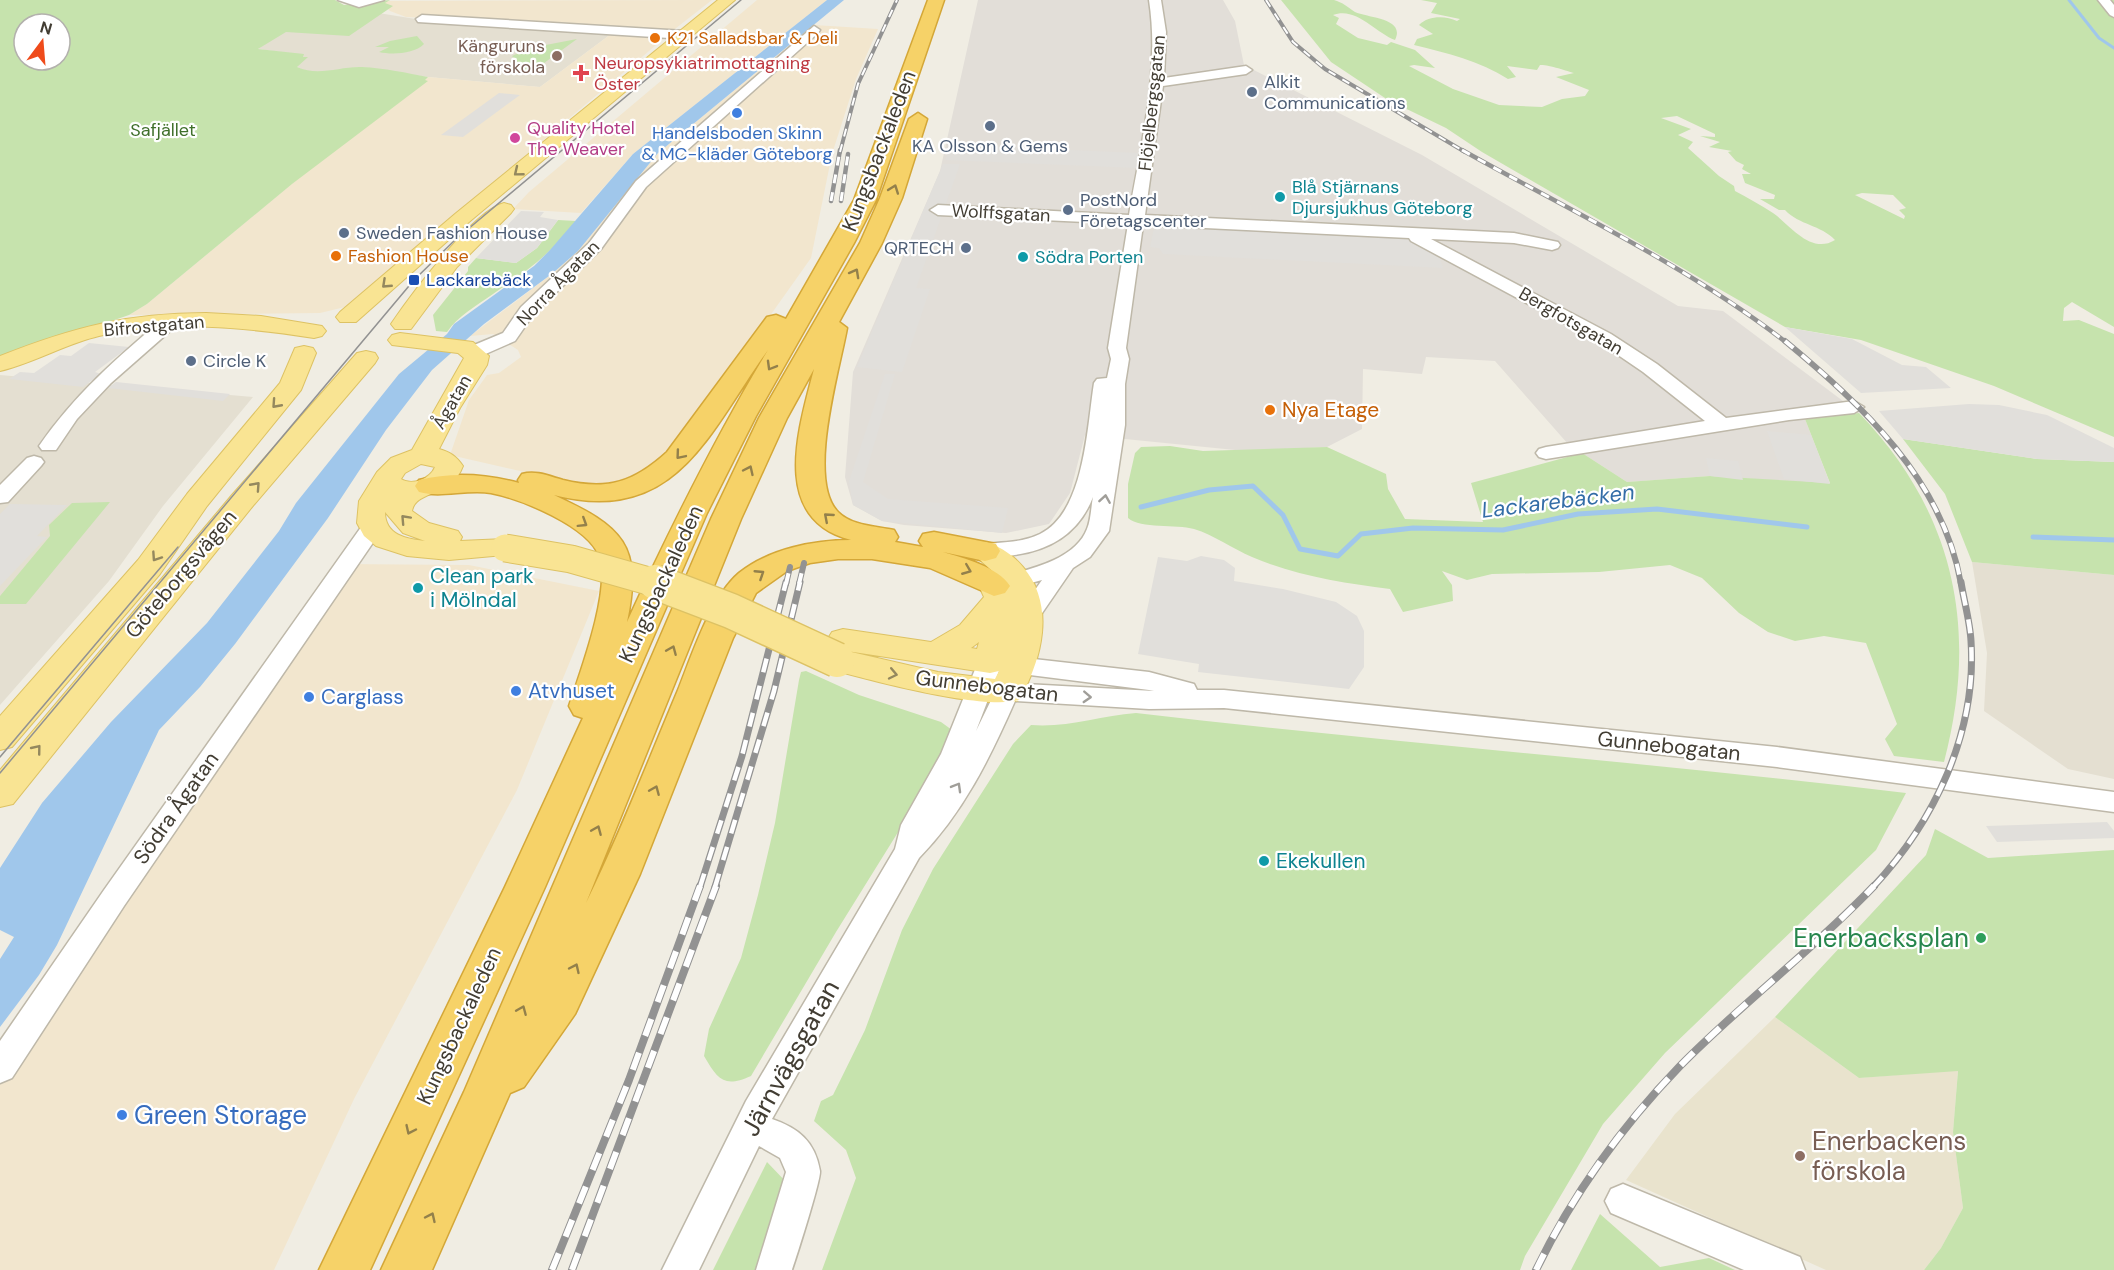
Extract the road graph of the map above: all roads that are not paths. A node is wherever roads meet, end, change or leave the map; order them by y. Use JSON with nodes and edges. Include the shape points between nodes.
{"nodes":[{"id":1,"x":344,"y":0,"type":"edge"},
{"id":2,"x":378,"y":0,"type":"edge"},
{"id":3,"x":936,"y":0,"type":"edge"},
{"id":4,"x":1155,"y":0,"type":"edge"},
{"id":5,"x":2104,"y":0,"type":"edge"},
{"id":6,"x":735,"y":2,"type":"edge"},
{"id":7,"x":2114,"y":13,"type":"edge"},
{"id":8,"x":422,"y":19,"type":"dead end"},
{"id":9,"x":814,"y":30,"type":"dead end"},
{"id":10,"x":685,"y":35,"type":"junction"},
{"id":11,"x":1246,"y":70,"type":"dead end"},
{"id":12,"x":1157,"y":82,"type":"junction"},
{"id":13,"x":924,"y":98,"type":"dead end"},
{"id":14,"x":563,"y":158,"type":"dead end"},
{"id":15,"x":514,"y":200,"type":"dead end"},
{"id":16,"x":938,"y":210,"type":"dead end"},
{"id":17,"x":1135,"y":219,"type":"junction"},
{"id":18,"x":1413,"y":233,"type":"junction"},
{"id":19,"x":843,"y":243,"type":"junction"},
{"id":20,"x":1552,"y":244,"type":"dead end"},
{"id":21,"x":838,"y":303,"type":"junction"},
{"id":22,"x":348,"y":317,"type":"junction"},
{"id":23,"x":171,"y":321,"type":"junction"},
{"id":24,"x":402,"y":332,"type":"junction"},
{"id":25,"x":1117,"y":348,"type":"junction"},
{"id":26,"x":470,"y":349,"type":"junction"},
{"id":27,"x":319,"y":352,"type":"junction"},
{"id":28,"x":366,"y":358,"type":"junction"},
{"id":29,"x":0,"y":364,"type":"edge"},
{"id":30,"x":1854,"y":407,"type":"dead end"},
{"id":31,"x":1721,"y":424,"type":"junction"},
{"id":32,"x":49,"y":446,"type":"dead end"},
{"id":33,"x":1546,"y":453,"type":"dead end"},
{"id":34,"x":34,"y":462,"type":"dead end"},
{"id":35,"x":419,"y":475,"type":"junction"},
{"id":36,"x":0,"y":497,"type":"edge"},
{"id":37,"x":1083,"y":501,"type":"junction"},
{"id":38,"x":383,"y":535,"type":"junction"},
{"id":39,"x":470,"y":545,"type":"junction"},
{"id":40,"x":1065,"y":563,"type":"junction"},
{"id":41,"x":1002,"y":577,"type":"junction"},
{"id":42,"x":1030,"y":614,"type":"junction"},
{"id":43,"x":840,"y":650,"type":"junction"},
{"id":44,"x":931,"y":655,"type":"junction"},
{"id":45,"x":999,"y":677,"type":"junction"},
{"id":46,"x":0,"y":738,"type":"edge"},
{"id":47,"x":0,"y":794,"type":"edge"},
{"id":48,"x":2114,"y":802,"type":"edge"},
{"id":49,"x":525,"y":887,"type":"junction"},
{"id":50,"x":0,"y":1068,"type":"edge"},
{"id":51,"x":483,"y":1102,"type":"junction"},
{"id":52,"x":750,"y":1127,"type":"junction"},
{"id":53,"x":1623,"y":1201,"type":"dead end"},
{"id":54,"x":344,"y":1270,"type":"edge"},
{"id":55,"x":406,"y":1270,"type":"edge"},
{"id":56,"x":680,"y":1270,"type":"edge"},
{"id":57,"x":774,"y":1270,"type":"edge"},
{"id":58,"x":1787,"y":1270,"type":"edge"}],
"edges":[{"from":1,"to":2,"type":"street","via":[[359,4]]},
{"from":3,"to":19,"type":"highway","name":"Kungsbackaleden","via":[[865,200]]},
{"from":4,"to":12,"type":"street","name":"Flöjelbergsgatan","via":[[1160,32]]},
{"from":5,"to":7,"type":"street"},
{"from":6,"to":10,"type":"main road"},
{"from":6,"to":14,"type":"main road"},
{"from":8,"to":10,"type":"street"},
{"from":9,"to":26,"type":"street","name":"Norra Ågatan","via":[[640,184],[595,246],[527,310],[509,337]]},
{"from":10,"to":22,"type":"main road","one_way":true,"via":[[411,260]]},
{"from":11,"to":12,"type":"street"},
{"from":12,"to":17,"type":"street","name":"Flöjelbergsgatan"},
{"from":21,"to":13,"type":"highway","name":"Kungsbackaleden","one_way":true,"via":[[891,198]]},
{"from":15,"to":24,"type":"main road","name":"Göteborgsvägen","via":[[466,244],[417,301]]},
{"from":16,"to":17,"type":"street","name":"Wolffsgatan"},
{"from":17,"to":18,"type":"street","name":"Bergfotsgatan"},
{"from":17,"to":25,"type":"street","name":"Flöjelbergsgatan"},
{"from":18,"to":20,"type":"street","name":"Bergfotsgatan"},
{"from":18,"to":31,"type":"street","name":"Bergfotsgatan","via":[[1605,338]]},
{"from":19,"to":35,"type":"highway","one_way":true,"via":[[788,306],[680,457],[651,481],[616,492],[583,494],[515,475]]},
{"from":19,"to":49,"type":"highway","name":"Kungsbackaleden","one_way":true,"via":[[742,416],[692,513]]},
{"from":41,"to":21,"type":"highway","one_way":true,"via":[[948,543],[861,534],[827,518],[817,506],[809,476],[810,458]]},
{"from":51,"to":21,"type":"highway","name":"Kungsbackaleden","one_way":true,"via":[[726,519],[773,418]]},
{"from":22,"to":24,"type":"main road","via":[[384,315]]},
{"from":22,"to":27,"type":"main road"},
{"from":23,"to":27,"type":"main road","name":"Bifrostgatan","via":[[234,321]]},
{"from":23,"to":29,"type":"main road","name":"Bifrostgatan","via":[[98,329]]},
{"from":23,"to":32,"type":"street","via":[[104,379],[70,415]]},
{"from":24,"to":26,"type":"main road","name":"Ågatan","via":[[429,343]]},
{"from":24,"to":28,"type":"main road","name":"Göteborgsvägen","via":[[389,349]]},
{"from":25,"to":37,"type":"street","name":"Flöjelbergsgatan","via":[[1107,366]]},
{"from":40,"to":25,"type":"street","name":"Flöjelbergsgatan","one_way":true,"via":[[1091,542],[1101,523],[1115,425],[1115,384],[1120,359]]},
{"from":26,"to":35,"type":"main road","name":"Ågatan","via":[[477,360],[447,408]]},
{"from":27,"to":28,"type":"main road","name":"Göteborgsvägen"},
{"from":27,"to":46,"type":"main road","name":"Göteborgsvägen","one_way":true,"via":[[197,500],[149,567]]},
{"from":47,"to":28,"type":"main road","name":"Göteborgsvägen","one_way":true,"via":[[242,501]]},
{"from":30,"to":31,"type":"street"},
{"from":31,"to":33,"type":"street"},
{"from":34,"to":36,"type":"street"},
{"from":35,"to":38,"type":"main road","name":"Ågatan","via":[[371,507],[369,519]]},
{"from":39,"to":35,"type":"main road","name":"Gunnebogatan","one_way":true,"via":[[403,520],[398,511],[400,501]]},
{"from":35,"to":49,"type":"highway","one_way":true,"via":[[526,494],[592,529],[609,544],[616,558],[612,611],[591,694]]},
{"from":37,"to":41,"type":"street","name":"Flöjelbergsgatan","via":[[1065,527],[1047,542],[1023,550]]},
{"from":37,"to":41,"type":"street","name":"Flöjelbergsgatan","via":[[1085,526],[1080,536],[1066,547]]},
{"from":38,"to":39,"type":"main road","via":[[411,548]]},
{"from":38,"to":50,"type":"street","name":"Södra Ågatan","via":[[357,553],[287,647]]},
{"from":39,"to":43,"type":"main road","name":"Gunnebogatan","bridge":true,"via":[[545,552],[633,574]]},
{"from":40,"to":41,"type":"street","name":"Flöjelbergsgatan"},
{"from":40,"to":42,"type":"street","name":"Flöjelbergsgatan"},
{"from":41,"to":42,"type":"main road","via":[[1026,593]]},
{"from":41,"to":44,"type":"main road","name":"Flöjelbergsgatan","via":[[971,634],[957,645]]},
{"from":41,"to":45,"type":"main road"},
{"from":51,"to":41,"type":"highway","one_way":true,"via":[[525,1053],[560,1000],[620,874],[730,607],[750,581],[804,554],[854,549],[897,553]]},
{"from":42,"to":45,"type":"main road","name":"Flöjelbergsgatan"},
{"from":43,"to":44,"type":"main road","name":"Gunnebogatan"},
{"from":43,"to":45,"type":"main road","name":"Gunnebogatan","one_way":true,"via":[[887,674]]},
{"from":44,"to":45,"type":"main road","name":"Gunnebogatan"},
{"from":45,"to":48,"type":"street","name":"Gunnebogatan","via":[[1149,700],[1224,699],[1777,757]]},
{"from":45,"to":52,"type":"street","name":"Järnvägsgatan","via":[[990,729],[932,829],[909,850]]},
{"from":49,"to":54,"type":"highway","name":"Kungsbackaleden","one_way":true},
{"from":55,"to":51,"type":"highway","name":"Kungsbackaleden","one_way":true},
{"from":52,"to":56,"type":"street","name":"Järnvägsgatan"},
{"from":52,"to":57,"type":"street","via":[[781,1138],[793,1147],[803,1172]]},
{"from":53,"to":58,"type":"street"}]}
